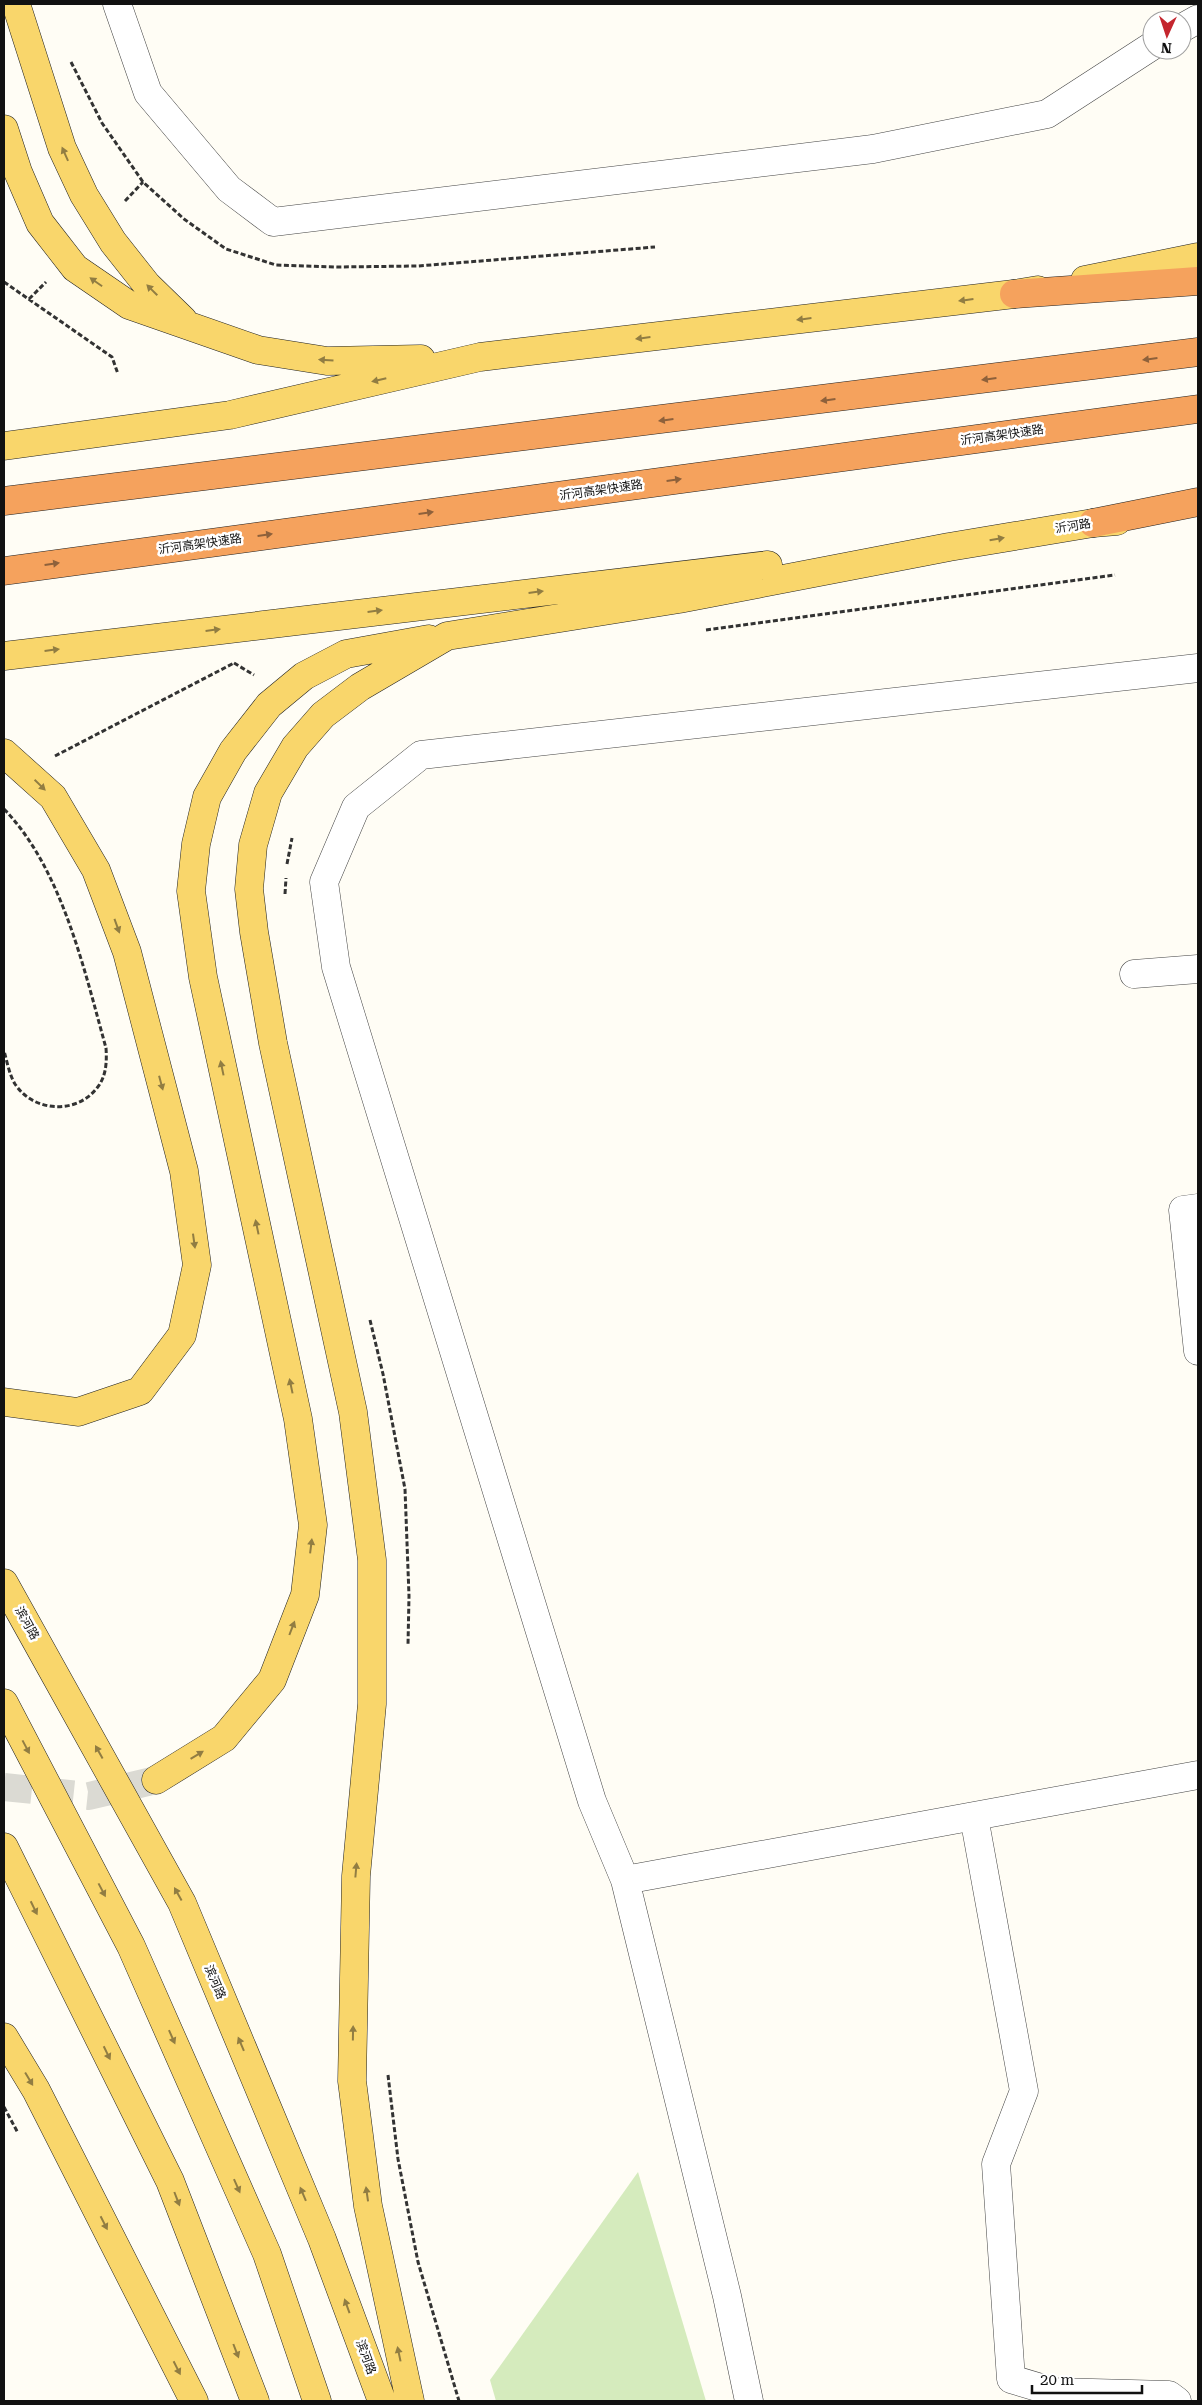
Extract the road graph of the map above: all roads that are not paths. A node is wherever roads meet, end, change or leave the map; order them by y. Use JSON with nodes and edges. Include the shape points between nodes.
{"nodes":[{"id":1,"x":16,"y":4,"type":"edge"},
{"id":2,"x":117,"y":4,"type":"edge"},
{"id":3,"x":1142,"y":52,"type":"edge"},
{"id":4,"x":4,"y":129,"type":"edge"},
{"id":5,"x":1198,"y":257,"type":"edge"},
{"id":6,"x":1198,"y":281,"type":"edge"},
{"id":7,"x":1014,"y":294,"type":"junction"},
{"id":8,"x":187,"y":324,"type":"junction"},
{"id":9,"x":1198,"y":352,"type":"edge"},
{"id":10,"x":480,"y":357,"type":"junction"},
{"id":11,"x":1198,"y":409,"type":"edge"},
{"id":12,"x":4,"y":446,"type":"edge"},
{"id":13,"x":4,"y":501,"type":"edge"},
{"id":14,"x":1198,"y":502,"type":"edge"},
{"id":15,"x":1198,"y":516,"type":"edge"},
{"id":16,"x":1093,"y":523,"type":"junction"},
{"id":17,"x":949,"y":547,"type":"junction"},
{"id":18,"x":4,"y":571,"type":"edge"},
{"id":19,"x":447,"y":636,"type":"junction"},
{"id":20,"x":4,"y":656,"type":"edge"},
{"id":21,"x":1198,"y":668,"type":"edge"},
{"id":22,"x":4,"y":753,"type":"edge"},
{"id":23,"x":1198,"y":969,"type":"edge"},
{"id":24,"x":1134,"y":974,"type":"dead end"},
{"id":25,"x":1198,"y":1208,"type":"edge"},
{"id":26,"x":1198,"y":1350,"type":"edge"},
{"id":27,"x":4,"y":1402,"type":"edge"},
{"id":28,"x":4,"y":1583,"type":"edge"},
{"id":29,"x":4,"y":1704,"type":"edge"},
{"id":30,"x":1198,"y":1775,"type":"edge"},
{"id":31,"x":156,"y":1780,"type":"tunnel mouth"},
{"id":32,"x":974,"y":1817,"type":"junction"},
{"id":33,"x":8,"y":1856,"type":"edge"},
{"id":34,"x":625,"y":1880,"type":"junction"},
{"id":35,"x":4,"y":2037,"type":"edge"},
{"id":36,"x":194,"y":2401,"type":"edge"},
{"id":37,"x":255,"y":2401,"type":"edge"},
{"id":38,"x":317,"y":2401,"type":"edge"},
{"id":39,"x":382,"y":2401,"type":"edge"},
{"id":40,"x":410,"y":2401,"type":"edge"},
{"id":41,"x":749,"y":2401,"type":"edge"},
{"id":42,"x":1176,"y":2401,"type":"edge"}],
"edges":[{"from":8,"to":1,"type":"main road","one_way":true,"via":[[147,285],[113,242],[84,195],[62,148]]},
{"from":2,"to":3,"type":"street","via":[[148,94],[229,189],[273,222],[873,148],[1047,114]]},
{"from":8,"to":4,"type":"main road","one_way":true,"via":[[128,305],[75,268],[40,223]]},
{"from":5,"to":7,"type":"main road"},
{"from":6,"to":7,"type":"highway"},
{"from":7,"to":10,"type":"main road","one_way":true},
{"from":10,"to":8,"type":"main road","one_way":true,"via":[[327,361],[258,350]]},
{"from":9,"to":13,"type":"highway","one_way":true},
{"from":10,"to":12,"type":"main road","one_way":true,"via":[[230,415]]},
{"from":18,"to":11,"type":"highway","name":"沂河高架快速路","one_way":true},
{"from":14,"to":16,"type":"highway"},
{"from":15,"to":16,"type":"main road","name":"沂河路"},
{"from":17,"to":16,"type":"main road","name":"沂河路","one_way":true},
{"from":17,"to":19,"type":"main road","via":[[679,599]]},
{"from":20,"to":17,"type":"main road","one_way":true,"via":[[674,575]]},
{"from":31,"to":19,"type":"main road","one_way":true,"via":[[224,1738],[272,1680],[305,1594],[313,1525],[298,1419],[203,977],[191,891],[196,844],[207,797],[232,751],[269,705],[304,676],[346,654]]},
{"from":40,"to":19,"type":"main road","one_way":true,"via":[[368,2206],[352,2081],[356,1876],[372,1704],[372,1560],[353,1412],[273,1043],[249,889],[253,845],[268,794],[296,747],[323,715],[360,687]]},
{"from":21,"to":34,"type":"street","via":[[421,755],[356,807],[324,882],[336,966],[592,1801]]},
{"from":22,"to":27,"type":"main road","one_way":true,"via":[[53,798],[96,870],[127,952],[184,1171],[197,1265],[182,1334],[140,1391],[78,1412]]},
{"from":23,"to":24,"type":"street"},
{"from":25,"to":26,"type":"street","via":[[1183,1210]]},
{"from":39,"to":28,"type":"main road","name":"滨河路","one_way":true,"via":[[322,2239],[182,1903]]},
{"from":29,"to":38,"type":"main road","one_way":true,"via":[[131,1946],[267,2254]]},
{"from":30,"to":32,"type":"street"},
{"from":32,"to":34,"type":"street"},
{"from":32,"to":42,"type":"street","via":[[1024,2091],[996,2164],[1011,2379],[1054,2392],[1169,2395]]},
{"from":33,"to":37,"type":"main road","one_way":true,"via":[[170,2181]]},
{"from":34,"to":41,"type":"street","via":[[725,2286]]},
{"from":35,"to":36,"type":"main road","one_way":true,"via":[[36,2090]]}]}
